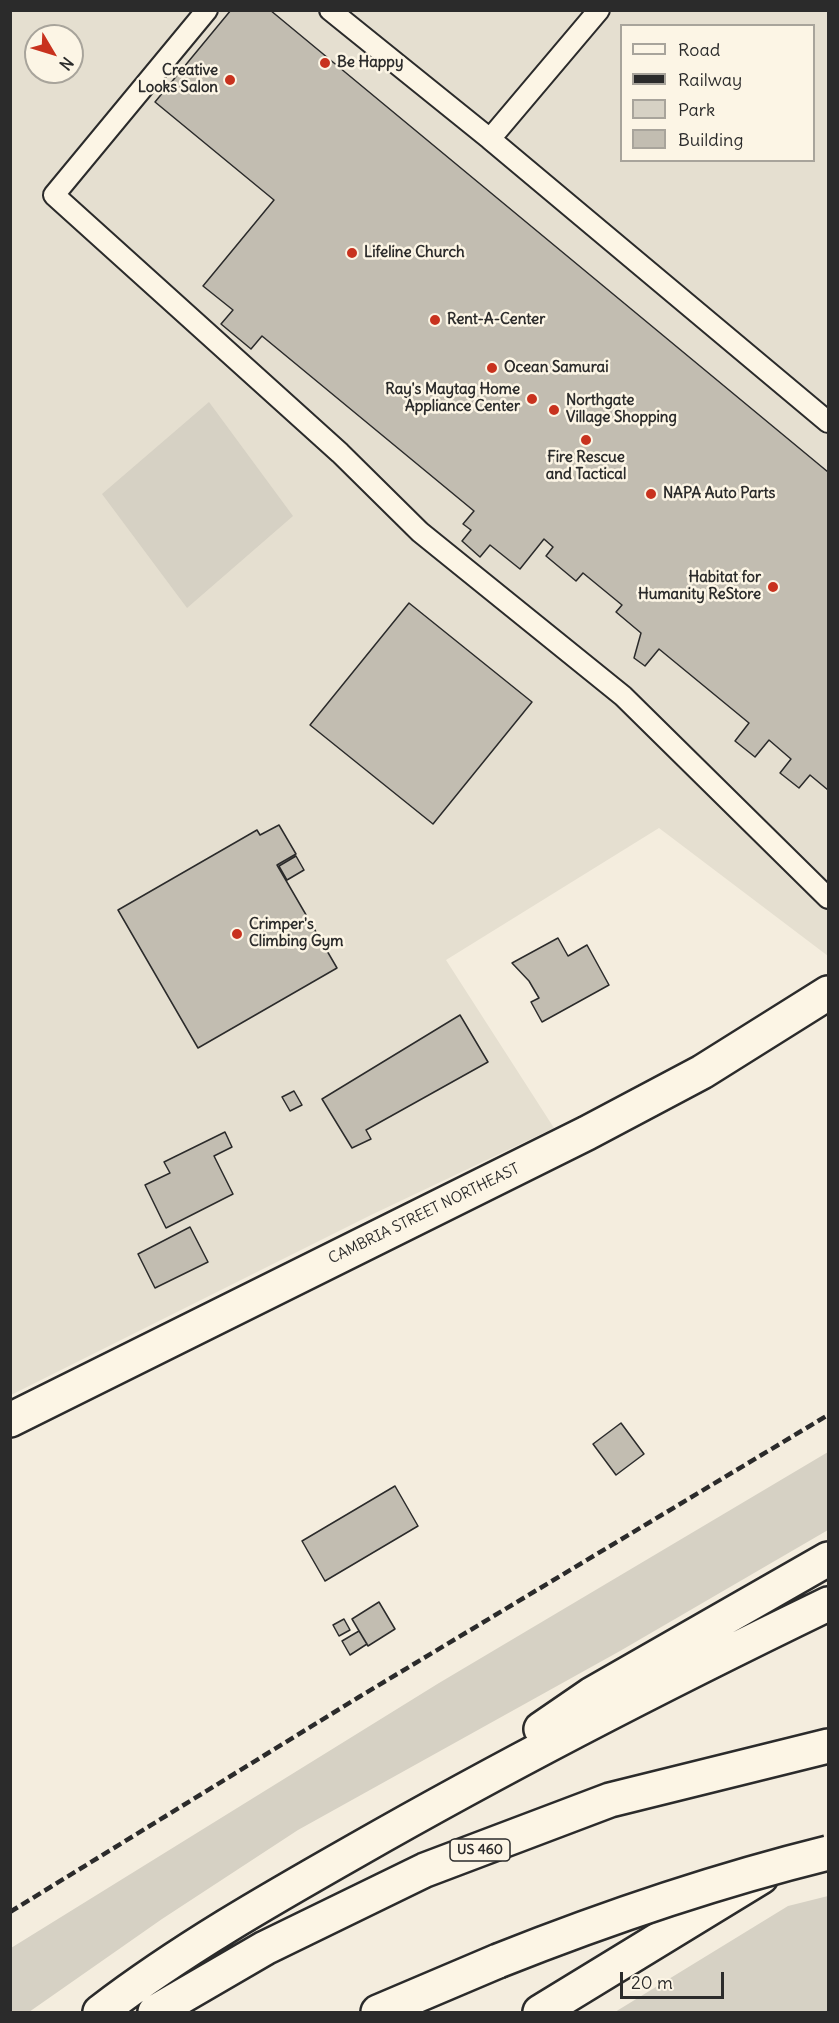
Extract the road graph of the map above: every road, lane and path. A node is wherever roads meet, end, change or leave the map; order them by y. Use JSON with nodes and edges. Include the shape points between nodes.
{"nodes":[{"id":1,"x":207,"y":10,"type":"edge"},
{"id":2,"x":330,"y":10,"type":"edge"},
{"id":3,"x":598,"y":10,"type":"edge"},
{"id":4,"x":490,"y":139,"type":"junction"},
{"id":5,"x":828,"y":422,"type":"edge"},
{"id":6,"x":828,"y":898,"type":"edge"},
{"id":7,"x":828,"y":993,"type":"edge"},
{"id":8,"x":10,"y":1420,"type":"edge"},
{"id":9,"x":828,"y":1559,"type":"edge"},
{"id":10,"x":828,"y":1604,"type":"edge"},
{"id":11,"x":828,"y":1746,"type":"edge"},
{"id":12,"x":388,"y":1832,"type":"junction"},
{"id":13,"x":828,"y":1840,"type":"edge"},
{"id":14,"x":828,"y":1853,"type":"edge"},
{"id":15,"x":100,"y":2013,"type":"edge"},
{"id":16,"x":155,"y":2013,"type":"edge"},
{"id":17,"x":378,"y":2013,"type":"edge"},
{"id":18,"x":540,"y":2013,"type":"edge"}],
"edges":[{"from":1,"to":6,"type":"lane","via":[[54,195],[340,453],[420,532],[623,696]]},
{"from":2,"to":4,"type":"lane"},
{"from":3,"to":4,"type":"lane"},
{"from":4,"to":5,"type":"lane"},
{"from":7,"to":8,"type":"main road","name":"CAMBRIA STREET NORTHEAST","via":[[702,1072],[587,1133]]},
{"from":9,"to":12,"type":"main road","via":[[592,1694]]},
{"from":10,"to":12,"type":"main road","via":[[504,1767]]},
{"from":11,"to":16,"type":"main road","number":"US 460","via":[[610,1800],[425,1870],[265,1948]]},
{"from":12,"to":15,"type":"main road","via":[[151,1973]]},
{"from":13,"to":18,"type":"main road","via":[[739,1889]]},
{"from":14,"to":17,"type":"main road","bridge":true,"via":[[684,1893],[590,1925]]}]}
